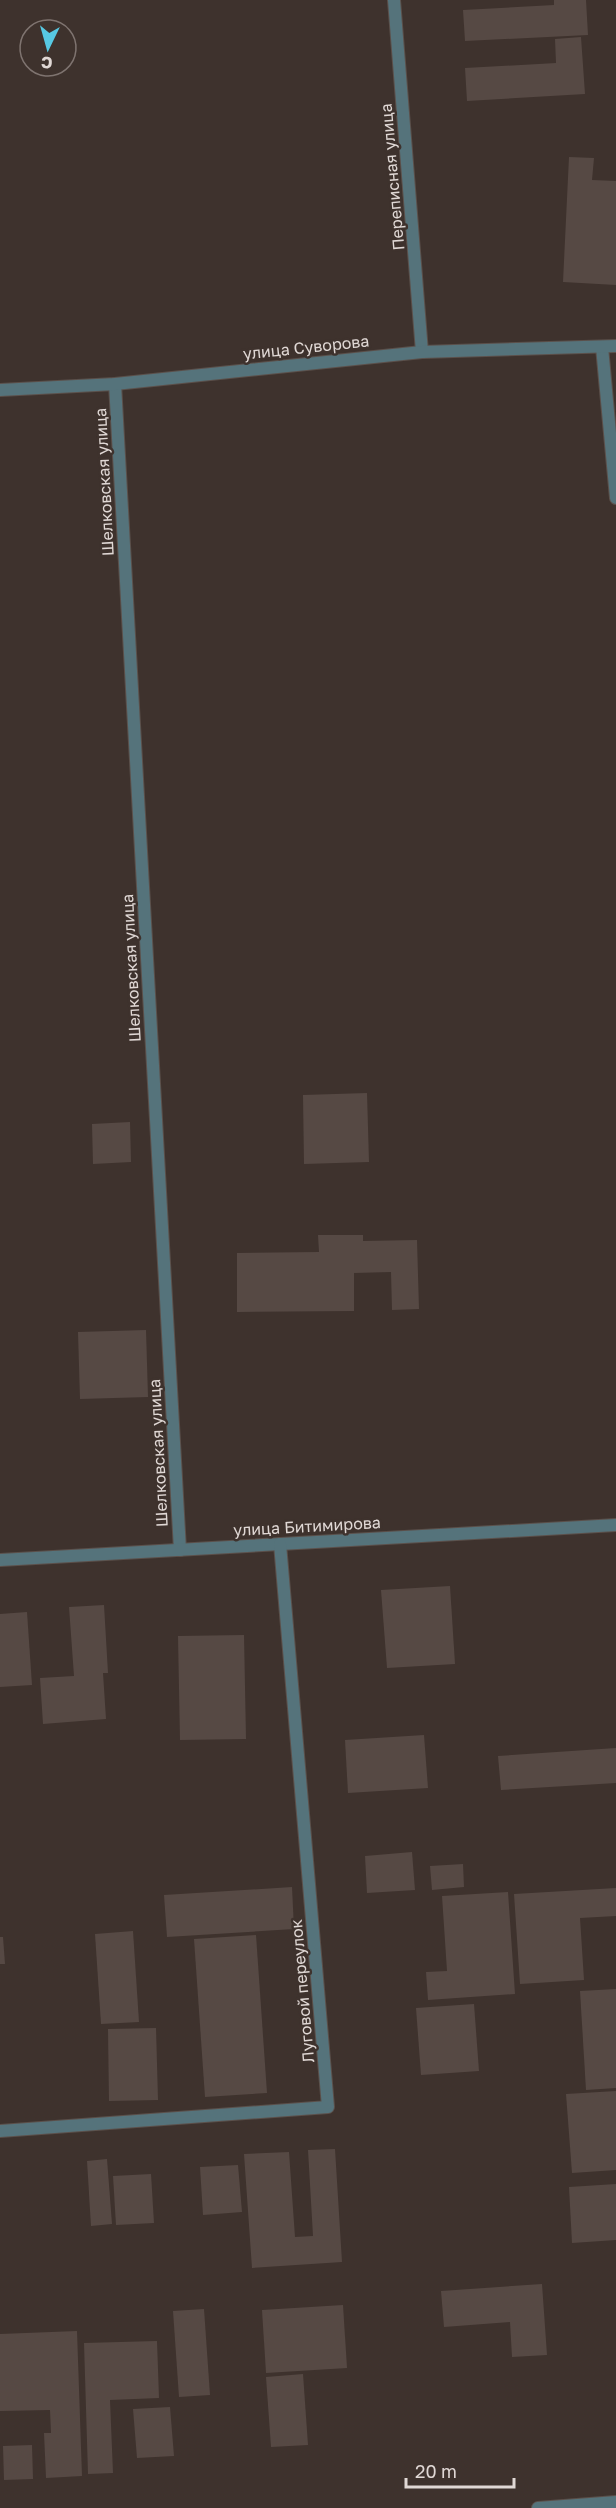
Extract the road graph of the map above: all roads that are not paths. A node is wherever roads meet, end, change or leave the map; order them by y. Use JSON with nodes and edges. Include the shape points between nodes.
{"nodes":[{"id":1,"x":394,"y":0,"type":"edge"},
{"id":2,"x":616,"y":346,"type":"edge"},
{"id":3,"x":602,"y":347,"type":"junction"},
{"id":4,"x":422,"y":352,"type":"junction"},
{"id":5,"x":115,"y":384,"type":"junction"},
{"id":6,"x":0,"y":390,"type":"edge"},
{"id":7,"x":616,"y":498,"type":"edge"},
{"id":8,"x":616,"y":1525,"type":"edge"},
{"id":9,"x":280,"y":1544,"type":"junction"},
{"id":10,"x":180,"y":1550,"type":"junction"},
{"id":11,"x":0,"y":1560,"type":"edge"},
{"id":12,"x":0,"y":2131,"type":"edge"},
{"id":13,"x":616,"y":2502,"type":"edge"},
{"id":14,"x":538,"y":2508,"type":"edge"}],
"edges":[{"from":1,"to":4,"type":"street","name":"Переписная улица"},
{"from":2,"to":3,"type":"street","name":"улица Суворова"},
{"from":3,"to":4,"type":"street","name":"улица Суворова"},
{"from":3,"to":7,"type":"street"},
{"from":4,"to":5,"type":"street","name":"улица Суворова"},
{"from":5,"to":6,"type":"street","name":"улица Суворова"},
{"from":5,"to":10,"type":"street","name":"Шелковская улица"},
{"from":8,"to":9,"type":"street","name":"улица Битимирова"},
{"from":9,"to":10,"type":"street","name":"улица Битимирова"},
{"from":9,"to":12,"type":"street","name":"Луговой переулок","via":[[328,2107]]},
{"from":10,"to":11,"type":"street","name":"улица Битимирова"},
{"from":13,"to":14,"type":"street"}]}
